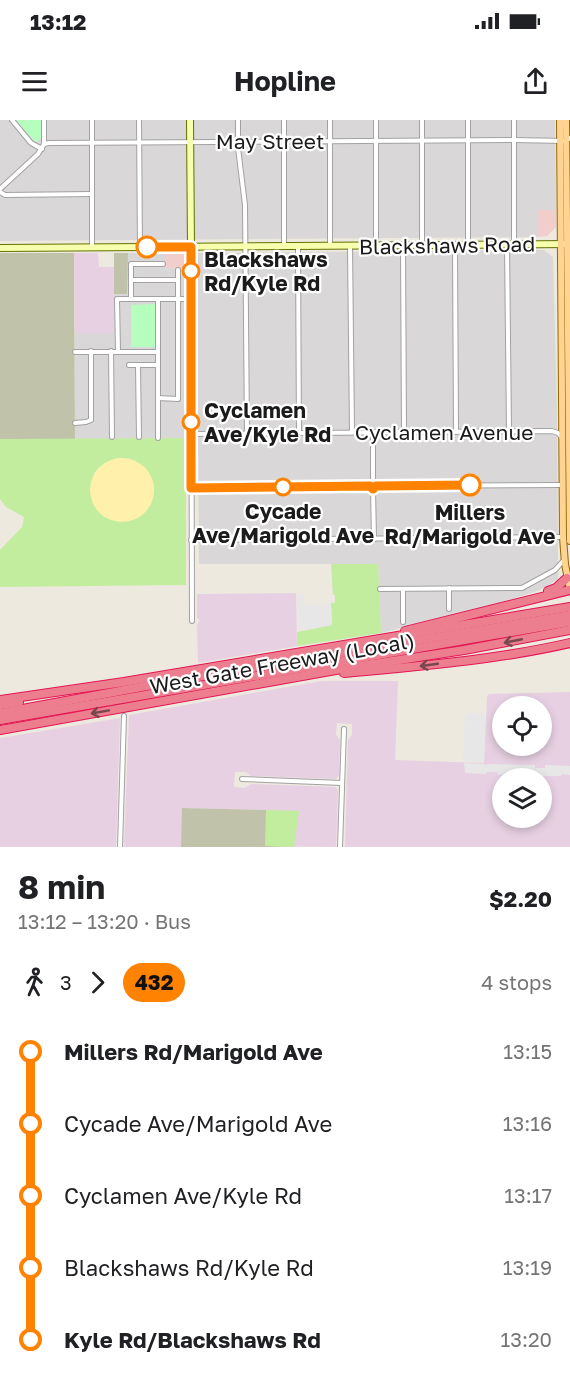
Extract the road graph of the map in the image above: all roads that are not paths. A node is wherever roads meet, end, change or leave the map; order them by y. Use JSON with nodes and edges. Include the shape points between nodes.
{"nodes":[{"id":1,"x":12,"y":120,"type":"edge"},
{"id":2,"x":44,"y":120,"type":"edge"},
{"id":3,"x":92,"y":120,"type":"edge"},
{"id":4,"x":139,"y":120,"type":"edge"},
{"id":5,"x":190,"y":120,"type":"edge"},
{"id":6,"x":238,"y":120,"type":"edge"},
{"id":7,"x":284,"y":120,"type":"edge"},
{"id":8,"x":330,"y":120,"type":"edge"},
{"id":9,"x":376,"y":120,"type":"edge"},
{"id":10,"x":422,"y":120,"type":"edge"},
{"id":11,"x":468,"y":120,"type":"edge"},
{"id":12,"x":514,"y":120,"type":"edge"},
{"id":13,"x":560,"y":120,"type":"edge"},
{"id":14,"x":566,"y":120,"type":"edge"},
{"id":15,"x":566,"y":136,"type":"edge"},
{"id":16,"x":422,"y":140,"type":"junction"},
{"id":17,"x":468,"y":140,"type":"junction"},
{"id":18,"x":514,"y":140,"type":"junction"},
{"id":19,"x":284,"y":141,"type":"junction"},
{"id":20,"x":330,"y":141,"type":"junction"},
{"id":21,"x":376,"y":141,"type":"junction"},
{"id":22,"x":92,"y":142,"type":"junction"},
{"id":23,"x":139,"y":142,"type":"junction"},
{"id":24,"x":190,"y":142,"type":"junction"},
{"id":25,"x":238,"y":142,"type":"junction"},
{"id":26,"x":43,"y":146,"type":"junction"},
{"id":27,"x":0,"y":178,"type":"edge"},
{"id":28,"x":5,"y":184,"type":"junction"},
{"id":29,"x":0,"y":191,"type":"edge"},
{"id":30,"x":92,"y":194,"type":"junction"},
{"id":31,"x":566,"y":233,"type":"edge"},
{"id":32,"x":511,"y":244,"type":"junction"},
{"id":33,"x":550,"y":244,"type":"junction"},
{"id":34,"x":566,"y":244,"type":"edge"},
{"id":35,"x":376,"y":245,"type":"junction"},
{"id":36,"x":403,"y":245,"type":"junction"},
{"id":37,"x":422,"y":245,"type":"junction"},
{"id":38,"x":455,"y":245,"type":"junction"},
{"id":39,"x":468,"y":245,"type":"junction"},
{"id":40,"x":245,"y":246,"type":"junction"},
{"id":41,"x":284,"y":246,"type":"junction"},
{"id":42,"x":298,"y":246,"type":"junction"},
{"id":43,"x":330,"y":246,"type":"junction"},
{"id":44,"x":350,"y":246,"type":"junction"},
{"id":45,"x":92,"y":247,"type":"junction"},
{"id":46,"x":140,"y":247,"type":"junction"},
{"id":47,"x":191,"y":247,"type":"junction"},
{"id":48,"x":0,"y":248,"type":"edge"},
{"id":49,"x":566,"y":254,"type":"edge"},
{"id":50,"x":164,"y":264,"type":"dead end"},
{"id":51,"x":178,"y":270,"type":"dead end"},
{"id":52,"x":131,"y":280,"type":"junction"},
{"id":53,"x":178,"y":280,"type":"junction"},
{"id":54,"x":569,"y":297,"type":"edge"},
{"id":55,"x":131,"y":299,"type":"junction"},
{"id":56,"x":158,"y":299,"type":"junction"},
{"id":57,"x":178,"y":299,"type":"junction"},
{"id":58,"x":191,"y":299,"type":"junction"},
{"id":59,"x":91,"y":351,"type":"junction"},
{"id":60,"x":111,"y":351,"type":"junction"},
{"id":61,"x":118,"y":351,"type":"junction"},
{"id":62,"x":158,"y":351,"type":"junction"},
{"id":63,"x":75,"y":352,"type":"dead end"},
{"id":64,"x":129,"y":365,"type":"dead end"},
{"id":65,"x":138,"y":365,"type":"junction"},
{"id":66,"x":158,"y":365,"type":"junction"},
{"id":67,"x":569,"y":379,"type":"edge"},
{"id":68,"x":562,"y":391,"type":"junction"},
{"id":69,"x":158,"y":398,"type":"junction"},
{"id":70,"x":562,"y":420,"type":"junction"},
{"id":71,"x":75,"y":423,"type":"dead end"},
{"id":72,"x":509,"y":431,"type":"junction"},
{"id":73,"x":552,"y":431,"type":"junction"},
{"id":74,"x":352,"y":432,"type":"junction"},
{"id":75,"x":373,"y":432,"type":"junction"},
{"id":76,"x":404,"y":432,"type":"junction"},
{"id":77,"x":456,"y":432,"type":"junction"},
{"id":78,"x":299,"y":433,"type":"junction"},
{"id":79,"x":191,"y":434,"type":"junction"},
{"id":80,"x":247,"y":434,"type":"junction"},
{"id":81,"x":112,"y":437,"type":"dead end"},
{"id":82,"x":139,"y":437,"type":"dead end"},
{"id":83,"x":159,"y":438,"type":"dead end"},
{"id":84,"x":562,"y":440,"type":"junction"},
{"id":85,"x":567,"y":485,"type":"edge"},
{"id":86,"x":373,"y":486,"type":"junction"},
{"id":87,"x":191,"y":488,"type":"junction"},
{"id":88,"x":569,"y":496,"type":"edge"},
{"id":89,"x":563,"y":537,"type":"junction"},
{"id":90,"x":374,"y":539,"type":"junction"},
{"id":91,"x":191,"y":540,"type":"junction"},
{"id":92,"x":570,"y":541,"type":"edge"},
{"id":93,"x":564,"y":559,"type":"junction"},
{"id":94,"x":555,"y":570,"type":"junction"},
{"id":95,"x":567,"y":578,"type":"junction"},
{"id":96,"x":449,"y":588,"type":"junction"},
{"id":97,"x":380,"y":589,"type":"dead end"},
{"id":98,"x":403,"y":589,"type":"junction"},
{"id":99,"x":570,"y":590,"type":"edge"},
{"id":100,"x":495,"y":608,"type":"junction"},
{"id":101,"x":449,"y":609,"type":"dead end"},
{"id":102,"x":569,"y":611,"type":"edge"},
{"id":103,"x":192,"y":621,"type":"dead end"},
{"id":104,"x":403,"y":622,"type":"dead end"},
{"id":105,"x":570,"y":622,"type":"edge"},
{"id":106,"x":570,"y":630,"type":"edge"},
{"id":107,"x":363,"y":642,"type":"junction"},
{"id":108,"x":570,"y":643,"type":"edge"},
{"id":109,"x":280,"y":681,"type":"junction"},
{"id":110,"x":73,"y":690,"type":"junction"},
{"id":111,"x":0,"y":700,"type":"edge"},
{"id":112,"x":0,"y":705,"type":"edge"},
{"id":113,"x":0,"y":713,"type":"edge"},
{"id":114,"x":124,"y":716,"type":"dead end"},
{"id":115,"x":0,"y":720,"type":"edge"},
{"id":116,"x":345,"y":729,"type":"dead end"},
{"id":117,"x":0,"y":730,"type":"edge"},
{"id":118,"x":242,"y":779,"type":"dead end"},
{"id":119,"x":342,"y":783,"type":"junction"},
{"id":120,"x":120,"y":847,"type":"edge"},
{"id":121,"x":340,"y":847,"type":"edge"}],
"edges":[{"from":1,"to":26,"type":"street","via":[[32,143]]},
{"from":2,"to":26,"type":"street"},
{"from":3,"to":22,"type":"street"},
{"from":4,"to":23,"type":"street"},
{"from":5,"to":24,"type":"main road"},
{"from":6,"to":25,"type":"street"},
{"from":7,"to":19,"type":"street"},
{"from":8,"to":20,"type":"street"},
{"from":9,"to":21,"type":"street"},
{"from":10,"to":16,"type":"street"},
{"from":11,"to":17,"type":"street"},
{"from":12,"to":18,"type":"street"},
{"from":13,"to":15,"type":"main road"},
{"from":14,"to":15,"type":"main road"},
{"from":15,"to":18,"type":"street","name":"May Street"},
{"from":15,"to":31,"type":"main road"},
{"from":16,"to":17,"type":"street","name":"May Street"},
{"from":16,"to":21,"type":"street","name":"May Street"},
{"from":16,"to":37,"type":"street"},
{"from":17,"to":18,"type":"street","name":"May Street"},
{"from":17,"to":39,"type":"street"},
{"from":18,"to":32,"type":"street"},
{"from":19,"to":20,"type":"street","name":"May Street"},
{"from":19,"to":25,"type":"street","name":"May Street"},
{"from":19,"to":41,"type":"street"},
{"from":20,"to":21,"type":"street","name":"May Street"},
{"from":20,"to":43,"type":"street"},
{"from":21,"to":35,"type":"street"},
{"from":22,"to":23,"type":"street","name":"May Street"},
{"from":22,"to":26,"type":"street","name":"May Street"},
{"from":22,"to":30,"type":"street"},
{"from":23,"to":24,"type":"street","name":"May Street"},
{"from":23,"to":46,"type":"street"},
{"from":24,"to":25,"type":"street","name":"May Street"},
{"from":24,"to":47,"type":"main road"},
{"from":25,"to":40,"type":"street"},
{"from":26,"to":28,"type":"street"},
{"from":27,"to":28,"type":"street"},
{"from":28,"to":29,"type":"street"},
{"from":29,"to":30,"type":"street","via":[[5,195]]},
{"from":30,"to":45,"type":"street"},
{"from":31,"to":33,"type":"main road"},
{"from":31,"to":34,"type":"main road"},
{"from":32,"to":33,"type":"main road","name":"Blackshaws Road"},
{"from":32,"to":39,"type":"main road","name":"Blackshaws Road"},
{"from":32,"to":72,"type":"street"},
{"from":33,"to":34,"type":"main road","name":"Blackshaws Road"},
{"from":33,"to":49,"type":"main road"},
{"from":34,"to":49,"type":"main road"},
{"from":35,"to":36,"type":"main road","name":"Blackshaws Road"},
{"from":35,"to":44,"type":"main road","name":"Blackshaws Road"},
{"from":36,"to":37,"type":"main road","name":"Blackshaws Road"},
{"from":36,"to":76,"type":"street"},
{"from":37,"to":38,"type":"main road","name":"Blackshaws Road"},
{"from":38,"to":39,"type":"main road","name":"Blackshaws Road"},
{"from":38,"to":77,"type":"street"},
{"from":40,"to":41,"type":"main road","name":"Blackshaws Road"},
{"from":40,"to":47,"type":"main road","name":"Blackshaws Road"},
{"from":40,"to":80,"type":"street"},
{"from":41,"to":42,"type":"main road","name":"Blackshaws Road"},
{"from":42,"to":43,"type":"main road","name":"Blackshaws Road"},
{"from":42,"to":78,"type":"street"},
{"from":43,"to":44,"type":"main road","name":"Blackshaws Road"},
{"from":44,"to":74,"type":"street"},
{"from":45,"to":46,"type":"main road","name":"Blackshaws Road"},
{"from":45,"to":48,"type":"main road","name":"Blackshaws Road"},
{"from":46,"to":47,"type":"main road","name":"Blackshaws Road"},
{"from":47,"to":58,"type":"street"},
{"from":49,"to":54,"type":"main road"},
{"from":49,"to":68,"type":"main road"},
{"from":50,"to":52,"type":"street","via":[[131,264]]},
{"from":51,"to":53,"type":"street"},
{"from":52,"to":53,"type":"street"},
{"from":52,"to":55,"type":"street"},
{"from":53,"to":57,"type":"street"},
{"from":54,"to":67,"type":"main road"},
{"from":55,"to":56,"type":"street"},
{"from":55,"to":61,"type":"street","via":[[117,299]]},
{"from":56,"to":57,"type":"street"},
{"from":56,"to":62,"type":"street"},
{"from":57,"to":58,"type":"street"},
{"from":57,"to":69,"type":"street","via":[[178,399]]},
{"from":58,"to":79,"type":"street"},
{"from":59,"to":60,"type":"street"},
{"from":59,"to":63,"type":"street"},
{"from":59,"to":71,"type":"street","via":[[91,418]]},
{"from":60,"to":61,"type":"street"},
{"from":60,"to":81,"type":"street"},
{"from":61,"to":62,"type":"street"},
{"from":62,"to":66,"type":"street"},
{"from":64,"to":65,"type":"street"},
{"from":65,"to":66,"type":"street"},
{"from":65,"to":82,"type":"street"},
{"from":66,"to":69,"type":"street"},
{"from":67,"to":68,"type":"street"},
{"from":67,"to":85,"type":"main road"},
{"from":68,"to":70,"type":"main road"},
{"from":69,"to":83,"type":"street"},
{"from":70,"to":73,"type":"street","name":"Cyclamen Avenue"},
{"from":70,"to":84,"type":"main road"},
{"from":72,"to":73,"type":"street","name":"Cyclamen Avenue"},
{"from":72,"to":77,"type":"street","name":"Cyclamen Avenue"},
{"from":73,"to":84,"type":"street","name":"Cyclamen Avenue"},
{"from":74,"to":75,"type":"street","name":"Cyclamen Avenue"},
{"from":74,"to":78,"type":"street","name":"Cyclamen Avenue"},
{"from":75,"to":76,"type":"street","name":"Cyclamen Avenue"},
{"from":75,"to":86,"type":"street"},
{"from":76,"to":77,"type":"street","name":"Cyclamen Avenue"},
{"from":78,"to":80,"type":"street","name":"Cyclamen Avenue"},
{"from":79,"to":80,"type":"street","name":"Cyclamen Avenue"},
{"from":79,"to":87,"type":"street"},
{"from":84,"to":85,"type":"main road"},
{"from":85,"to":86,"type":"street"},
{"from":85,"to":88,"type":"main road"},
{"from":85,"to":89,"type":"main road"},
{"from":86,"to":87,"type":"street"},
{"from":86,"to":90,"type":"street"},
{"from":87,"to":91,"type":"street"},
{"from":88,"to":92,"type":"main road"},
{"from":89,"to":90,"type":"street"},
{"from":89,"to":93,"type":"main road"},
{"from":90,"to":91,"type":"street"},
{"from":91,"to":103,"type":"street"},
{"from":93,"to":94,"type":"street"},
{"from":93,"to":95,"type":"main road"},
{"from":94,"to":95,"type":"street"},
{"from":94,"to":96,"type":"street","via":[[522,588]]},
{"from":95,"to":99,"type":"main road"},
{"from":95,"to":100,"type":"highway","via":[[556,588]]},
{"from":96,"to":98,"type":"street"},
{"from":96,"to":101,"type":"street"},
{"from":97,"to":98,"type":"street"},
{"from":98,"to":104,"type":"street"},
{"from":99,"to":100,"type":"highway"},
{"from":100,"to":107,"type":"highway"},
{"from":102,"to":107,"type":"highway","name":"West Gate Freeway (Local)"},
{"from":102,"to":113,"type":"highway"},
{"from":105,"to":115,"type":"highway"},
{"from":106,"to":109,"type":"highway","name":"West Gate Freeway (Local)","one_way":true},
{"from":107,"to":110,"type":"highway","name":"West Gate Freeway (Local)"},
{"from":108,"to":109,"type":"highway","one_way":true,"via":[[419,667]]},
{"from":109,"to":117,"type":"highway","name":"West Gate Freeway (Local)","one_way":true},
{"from":110,"to":111,"type":"highway","name":"West Gate Freeway (Local)"},
{"from":110,"to":112,"type":"highway"},
{"from":114,"to":120,"type":"street"},
{"from":116,"to":119,"type":"street"},
{"from":118,"to":119,"type":"street"},
{"from":119,"to":121,"type":"street"}]}
